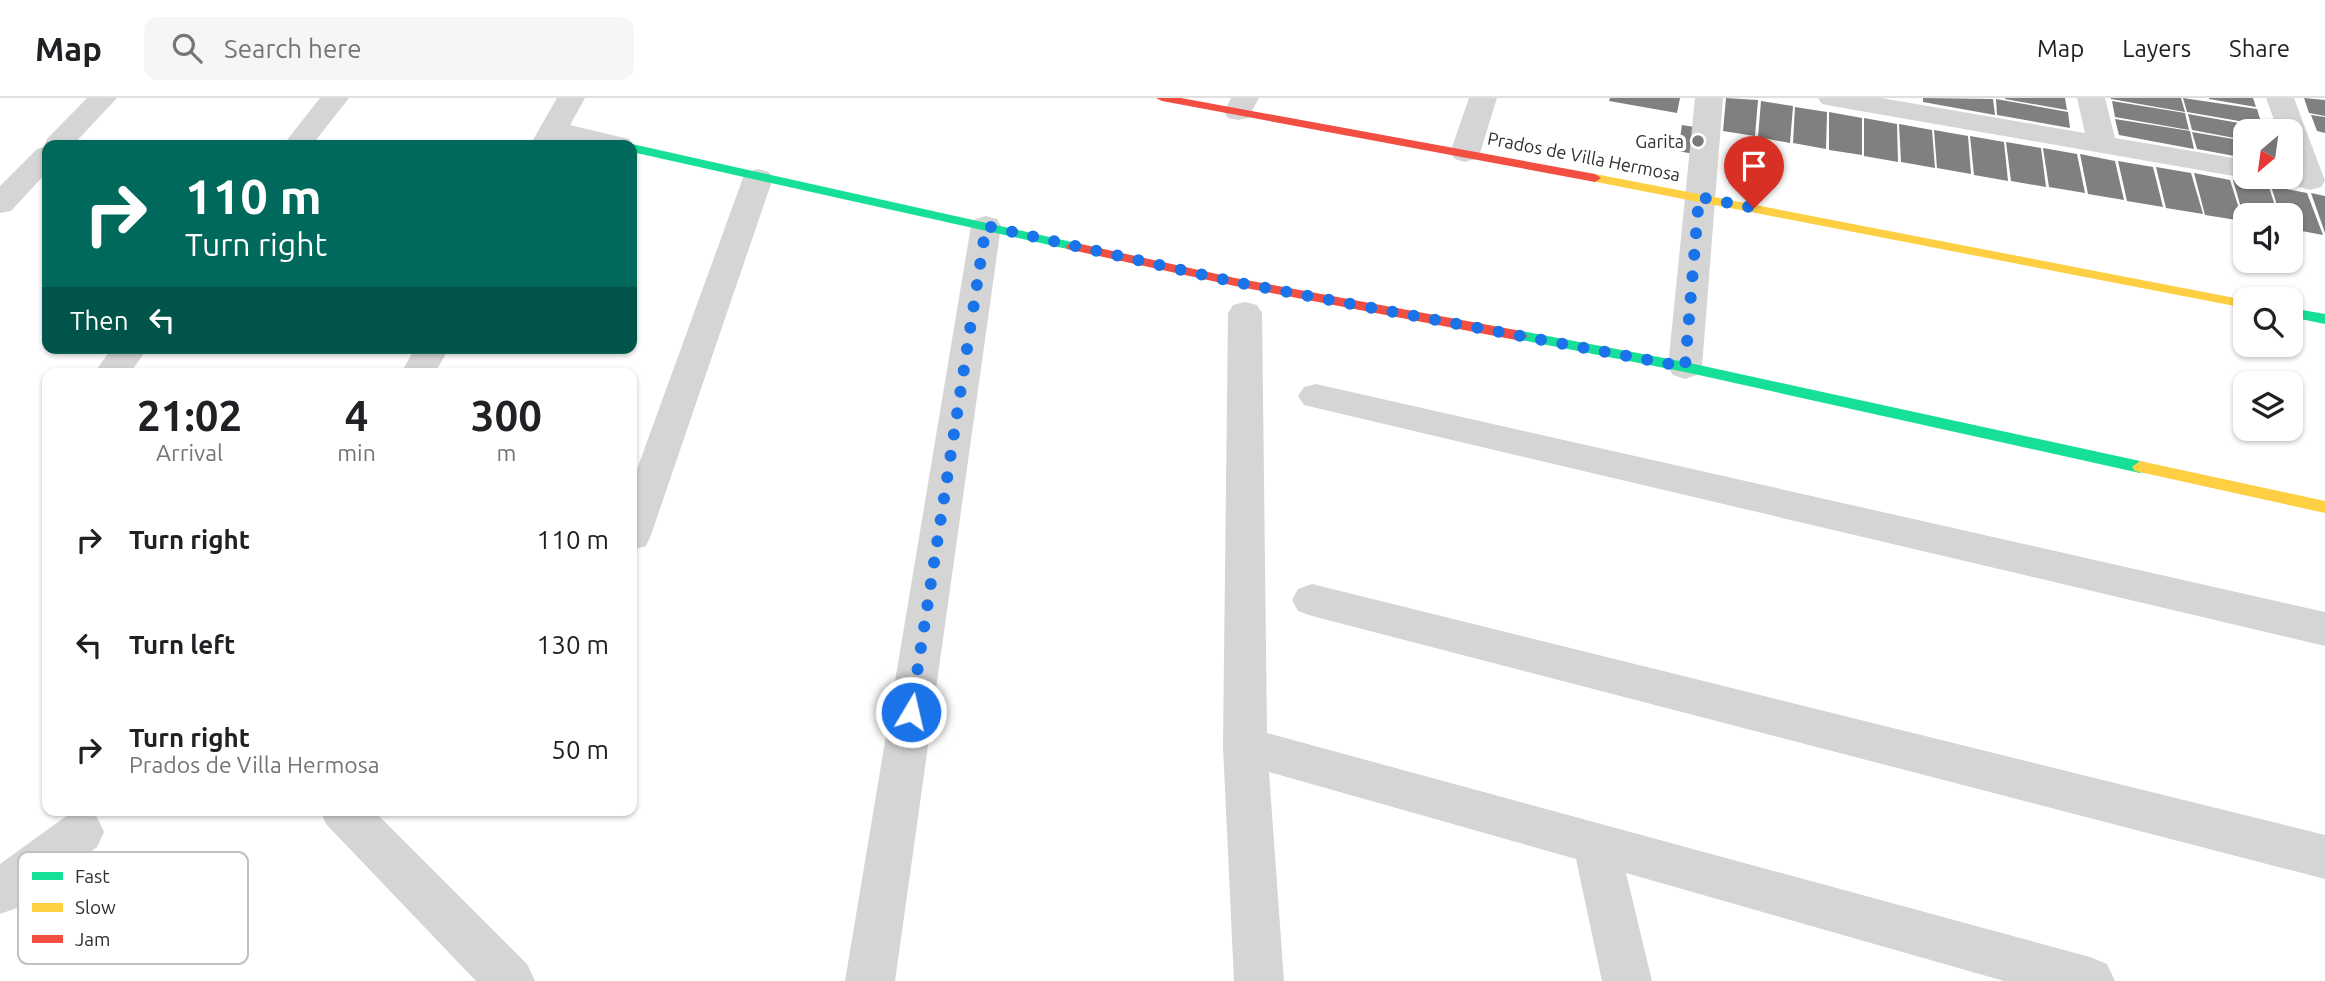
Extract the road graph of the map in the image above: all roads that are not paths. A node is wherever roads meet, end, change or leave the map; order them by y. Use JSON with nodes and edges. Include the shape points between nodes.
{"nodes":[{"id":1,"x":103,"y":98,"type":"edge"},
{"id":2,"x":335,"y":98,"type":"edge"},
{"id":3,"x":571,"y":98,"type":"edge"},
{"id":4,"x":1162,"y":98,"type":"edge"},
{"id":5,"x":1483,"y":98,"type":"edge"},
{"id":6,"x":1709,"y":98,"type":"edge"},
{"id":7,"x":1832,"y":98,"type":"edge"},
{"id":8,"x":2091,"y":98,"type":"edge"},
{"id":9,"x":2280,"y":98,"type":"edge"},
{"id":10,"x":1901,"y":104,"type":"edge"},
{"id":11,"x":1242,"y":105,"type":"edge"},
{"id":12,"x":548,"y":137,"type":"edge"},
{"id":13,"x":62,"y":140,"type":"edge"},
{"id":14,"x":301,"y":140,"type":"edge"},
{"id":15,"x":575,"y":140,"type":"edge"},
{"id":16,"x":2102,"y":145,"type":"junction"},
{"id":17,"x":637,"y":149,"type":"edge"},
{"id":18,"x":1465,"y":153,"type":"junction"},
{"id":19,"x":42,"y":160,"type":"edge"},
{"id":20,"x":2233,"y":167,"type":"edge"},
{"id":21,"x":758,"y":177,"type":"junction"},
{"id":22,"x":2308,"y":180,"type":"edge"},
{"id":23,"x":1699,"y":197,"type":"junction"},
{"id":24,"x":0,"y":204,"type":"edge"},
{"id":25,"x":986,"y":226,"type":"junction"},
{"id":26,"x":2233,"y":302,"type":"edge"},
{"id":27,"x":1245,"y":313,"type":"dead end"},
{"id":28,"x":2303,"y":315,"type":"edge"},
{"id":29,"x":2325,"y":319,"type":"edge"},
{"id":30,"x":126,"y":354,"type":"edge"},
{"id":31,"x":1685,"y":367,"type":"junction"},
{"id":32,"x":115,"y":368,"type":"edge"},
{"id":33,"x":1316,"y":396,"type":"dead end"},
{"id":34,"x":2325,"y":507,"type":"edge"},
{"id":35,"x":637,"y":521,"type":"edge"},
{"id":36,"x":1312,"y":600,"type":"dead end"},
{"id":37,"x":2325,"y":629,"type":"edge"},
{"id":38,"x":1245,"y":746,"type":"junction"},
{"id":39,"x":348,"y":816,"type":"edge"},
{"id":40,"x":81,"y":832,"type":"dead end"},
{"id":41,"x":1596,"y":844,"type":"junction"},
{"id":42,"x":54,"y":852,"type":"edge"},
{"id":43,"x":2325,"y":857,"type":"edge"},
{"id":44,"x":18,"y":879,"type":"edge"},
{"id":45,"x":0,"y":892,"type":"edge"},
{"id":46,"x":2022,"y":971,"type":"edge"},
{"id":47,"x":510,"y":981,"type":"edge"},
{"id":48,"x":870,"y":981,"type":"edge"},
{"id":49,"x":1259,"y":981,"type":"edge"},
{"id":50,"x":1628,"y":981,"type":"edge"},
{"id":51,"x":2090,"y":981,"type":"edge"}],
"edges":[{"from":1,"to":13,"type":"street"},
{"from":2,"to":14,"type":"street"},
{"from":3,"to":12,"type":"street"},
{"from":4,"to":11,"type":"street","name":"Prados de Villa Hermosa"},
{"from":5,"to":18,"type":"street"},
{"from":6,"to":23,"type":"street"},
{"from":7,"to":10,"type":"street"},
{"from":8,"to":16,"type":"street"},
{"from":9,"to":22,"type":"street"},
{"from":10,"to":16,"type":"street"},
{"from":11,"to":18,"type":"street","name":"Prados de Villa Hermosa"},
{"from":12,"to":15,"type":"street"},
{"from":16,"to":20,"type":"street"},
{"from":17,"to":21,"type":"street"},
{"from":18,"to":23,"type":"street","name":"Prados de Villa Hermosa"},
{"from":19,"to":24,"type":"street"},
{"from":21,"to":25,"type":"street"},
{"from":21,"to":35,"type":"street"},
{"from":23,"to":26,"type":"street","name":"Prados de Villa Hermosa"},
{"from":23,"to":31,"type":"street"},
{"from":25,"to":31,"type":"street","via":[[1235,282]]},
{"from":25,"to":48,"type":"street"},
{"from":27,"to":38,"type":"street"},
{"from":28,"to":29,"type":"street"},
{"from":30,"to":32,"type":"street"},
{"from":31,"to":34,"type":"street"},
{"from":33,"to":37,"type":"street"},
{"from":36,"to":43,"type":"street"},
{"from":38,"to":41,"type":"street"},
{"from":38,"to":49,"type":"street"},
{"from":39,"to":47,"type":"street"},
{"from":40,"to":42,"type":"street"},
{"from":41,"to":46,"type":"street"},
{"from":41,"to":50,"type":"street"},
{"from":44,"to":45,"type":"street"},
{"from":46,"to":51,"type":"street"}]}
